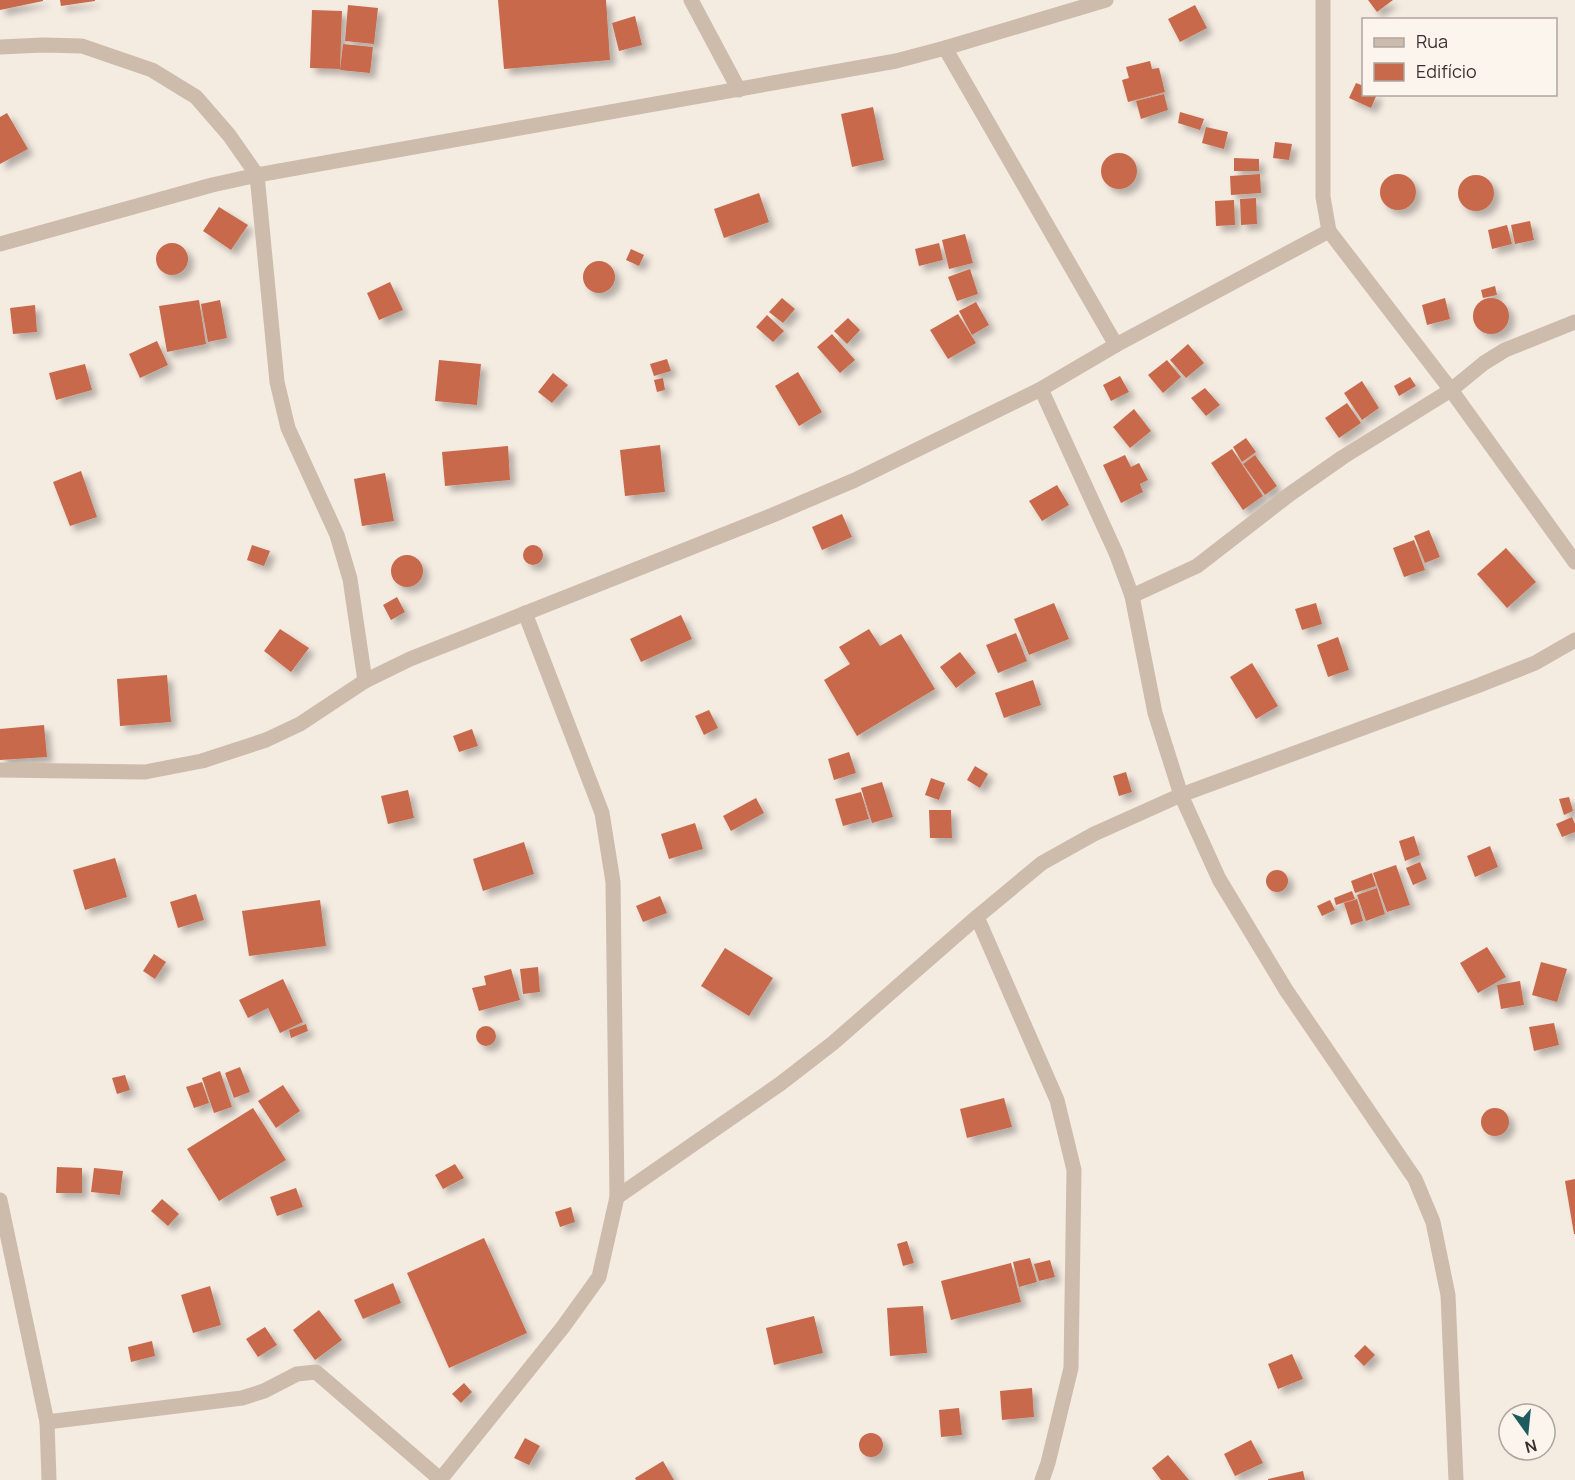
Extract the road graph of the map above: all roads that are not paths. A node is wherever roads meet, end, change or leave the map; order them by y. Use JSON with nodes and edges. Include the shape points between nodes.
{"nodes":[{"id":1,"x":691,"y":0,"type":"edge"},
{"id":2,"x":1106,"y":0,"type":"edge"},
{"id":3,"x":1323,"y":0,"type":"edge"},
{"id":4,"x":0,"y":47,"type":"edge"},
{"id":5,"x":945,"y":48,"type":"junction"},
{"id":6,"x":739,"y":90,"type":"junction"},
{"id":7,"x":257,"y":175,"type":"junction"},
{"id":8,"x":1329,"y":231,"type":"junction"},
{"id":9,"x":0,"y":244,"type":"edge"},
{"id":10,"x":1575,"y":322,"type":"edge"},
{"id":11,"x":1116,"y":345,"type":"junction"},
{"id":12,"x":1041,"y":389,"type":"junction"},
{"id":13,"x":1451,"y":390,"type":"junction"},
{"id":14,"x":1575,"y":562,"type":"edge"},
{"id":15,"x":1132,"y":596,"type":"junction"},
{"id":16,"x":525,"y":613,"type":"junction"},
{"id":17,"x":1575,"y":640,"type":"edge"},
{"id":18,"x":365,"y":681,"type":"junction"},
{"id":19,"x":0,"y":770,"type":"edge"},
{"id":20,"x":1180,"y":795,"type":"junction"},
{"id":21,"x":977,"y":917,"type":"junction"},
{"id":22,"x":617,"y":1197,"type":"junction"},
{"id":23,"x":0,"y":1200,"type":"edge"},
{"id":24,"x":47,"y":1422,"type":"junction"},
{"id":25,"x":49,"y":1480,"type":"edge"},
{"id":26,"x":440,"y":1480,"type":"edge"},
{"id":27,"x":1042,"y":1480,"type":"edge"},
{"id":28,"x":1456,"y":1480,"type":"edge"}],
"edges":[{"from":1,"to":6,"type":"street"},
{"from":2,"to":5,"type":"street"},
{"from":3,"to":8,"type":"street","via":[[1323,197]]},
{"from":4,"to":7,"type":"street","via":[[82,46],[152,70],[196,97]]},
{"from":5,"to":6,"type":"street"},
{"from":5,"to":11,"type":"street"},
{"from":6,"to":7,"type":"street"},
{"from":7,"to":9,"type":"street"},
{"from":7,"to":18,"type":"street","via":[[277,382],[288,428],[337,535],[350,579]]},
{"from":8,"to":11,"type":"street"},
{"from":8,"to":13,"type":"street"},
{"from":10,"to":13,"type":"street","via":[[1505,350]]},
{"from":11,"to":12,"type":"street"},
{"from":12,"to":15,"type":"street"},
{"from":12,"to":16,"type":"street","via":[[855,480]]},
{"from":13,"to":14,"type":"street"},
{"from":13,"to":15,"type":"street","via":[[1343,457],[1197,566]]},
{"from":15,"to":20,"type":"street","via":[[1155,713]]},
{"from":16,"to":18,"type":"street"},
{"from":16,"to":22,"type":"street","via":[[602,813],[614,906]]},
{"from":17,"to":20,"type":"street","via":[[1535,663],[1477,687]]},
{"from":18,"to":19,"type":"street","via":[[300,724],[266,741],[202,761],[145,772]]},
{"from":20,"to":21,"type":"street","via":[[1094,834],[1042,863]]},
{"from":20,"to":28,"type":"street","via":[[1220,879],[1286,990],[1415,1179],[1433,1222],[1448,1294]]},
{"from":21,"to":22,"type":"street","via":[[824,1050]]},
{"from":21,"to":27,"type":"street","via":[[1057,1100],[1074,1170],[1071,1368]]},
{"from":22,"to":26,"type":"street","via":[[598,1277],[563,1327]]},
{"from":23,"to":24,"type":"street"},
{"from":24,"to":25,"type":"street"},
{"from":24,"to":26,"type":"street","via":[[242,1398],[297,1374],[316,1372]]}]}
